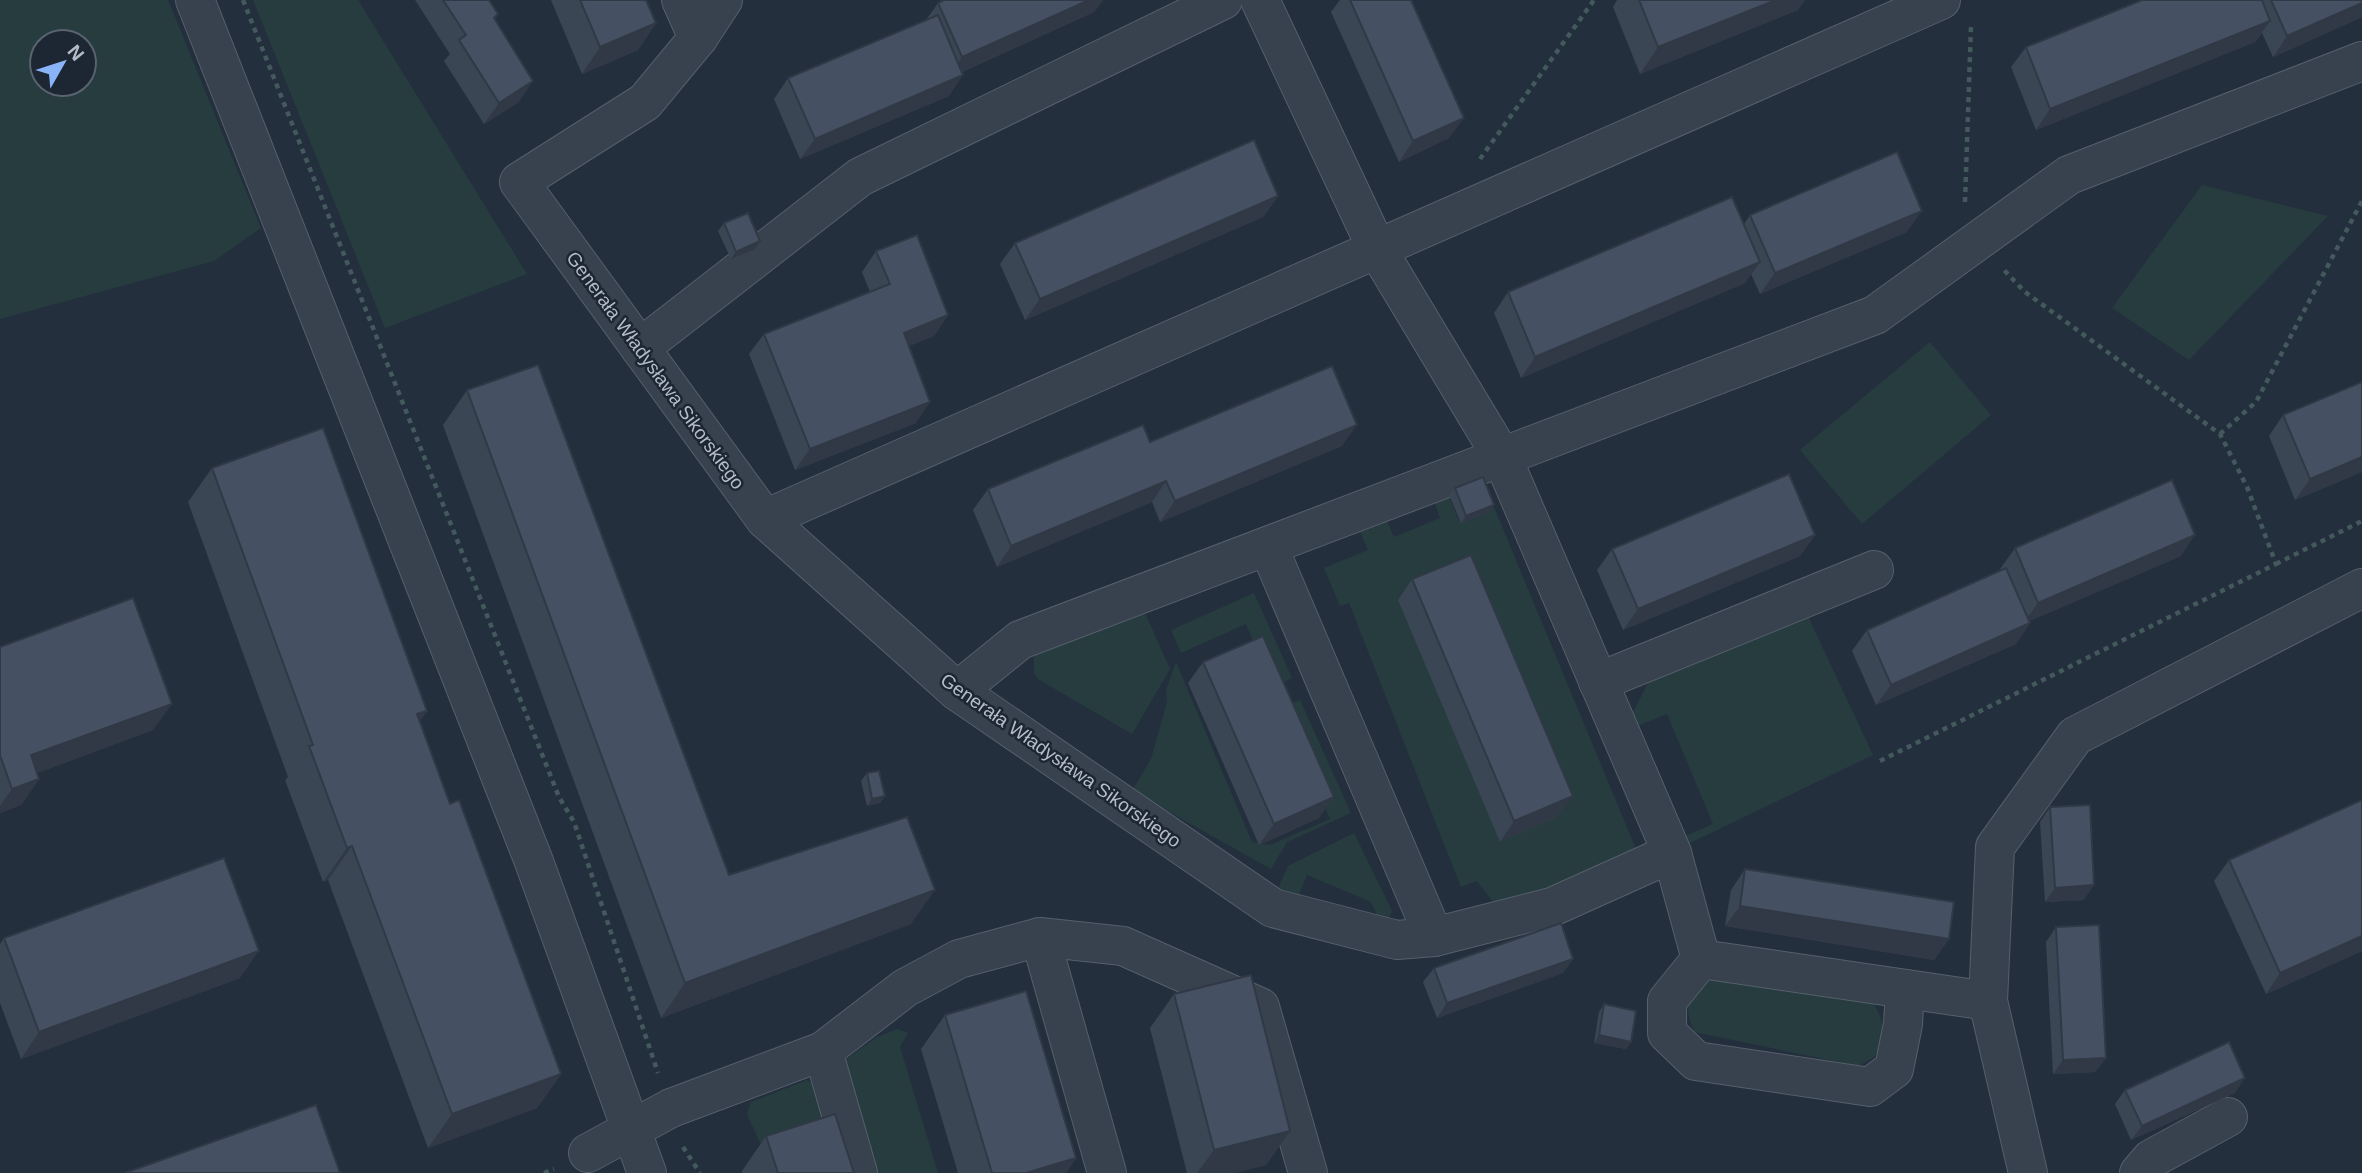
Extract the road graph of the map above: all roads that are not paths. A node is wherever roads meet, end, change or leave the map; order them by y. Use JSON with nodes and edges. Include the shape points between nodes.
{"nodes":[{"id":1,"x":195,"y":0,"type":"edge"},
{"id":2,"x":681,"y":0,"type":"edge"},
{"id":3,"x":723,"y":0,"type":"edge"},
{"id":4,"x":1223,"y":0,"type":"edge"},
{"id":5,"x":1259,"y":0,"type":"edge"},
{"id":6,"x":1956,"y":7,"type":"edge"},
{"id":7,"x":698,"y":38,"type":"junction"},
{"id":8,"x":2362,"y":61,"type":"edge"},
{"id":9,"x":1377,"y":249,"type":"junction"},
{"id":10,"x":640,"y":348,"type":"junction"},
{"id":11,"x":1502,"y":457,"type":"junction"},
{"id":12,"x":765,"y":519,"type":"junction"},
{"id":13,"x":1268,"y":546,"type":"junction"},
{"id":14,"x":1874,"y":570,"type":"dead end"},
{"id":15,"x":2362,"y":588,"type":"edge"},
{"id":16,"x":1598,"y":682,"type":"junction"},
{"id":17,"x":957,"y":691,"type":"junction"},
{"id":18,"x":1672,"y":853,"type":"junction"},
{"id":19,"x":1434,"y":936,"type":"junction"},
{"id":20,"x":1040,"y":937,"type":"junction"},
{"id":21,"x":1701,"y":959,"type":"junction"},
{"id":22,"x":1905,"y":989,"type":"junction"},
{"id":23,"x":1988,"y":1001,"type":"junction"},
{"id":24,"x":824,"y":1051,"type":"junction"},
{"id":25,"x":2228,"y":1117,"type":"dead end"},
{"id":26,"x":633,"y":1131,"type":"junction"},
{"id":27,"x":588,"y":1153,"type":"dead end"},
{"id":28,"x":647,"y":1173,"type":"edge"},
{"id":29,"x":858,"y":1173,"type":"edge"},
{"id":30,"x":1107,"y":1173,"type":"edge"},
{"id":31,"x":1308,"y":1173,"type":"edge"},
{"id":32,"x":2028,"y":1173,"type":"edge"},
{"id":33,"x":2139,"y":1173,"type":"edge"}],
"edges":[{"from":1,"to":26,"type":"street","via":[[533,859]]},
{"from":2,"to":7,"type":"street"},
{"from":3,"to":7,"type":"street","name":"Generała Władysława Sikorskiego"},
{"from":4,"to":10,"type":"street","via":[[860,177]]},
{"from":5,"to":9,"type":"street"},
{"from":6,"to":9,"type":"street"},
{"from":7,"to":10,"type":"street","name":"Generała Władysława Sikorskiego","via":[[645,102],[519,182]]},
{"from":8,"to":11,"type":"street","via":[[2068,175],[1875,315]]},
{"from":9,"to":11,"type":"street"},
{"from":9,"to":12,"type":"street"},
{"from":10,"to":12,"type":"street","name":"Generała Władysława Sikorskiego"},
{"from":11,"to":13,"type":"street"},
{"from":11,"to":16,"type":"street"},
{"from":12,"to":17,"type":"street","name":"Generała Władysława Sikorskiego"},
{"from":13,"to":17,"type":"street","via":[[1020,640]]},
{"from":13,"to":19,"type":"street"},
{"from":14,"to":16,"type":"street"},
{"from":15,"to":23,"type":"street","via":[[2075,736],[1994,847]]},
{"from":16,"to":18,"type":"street"},
{"from":17,"to":19,"type":"street","name":"Generała Władysława Sikorskiego","via":[[1273,908],[1396,940]]},
{"from":18,"to":19,"type":"street","name":"Generała Władysława Sikorskiego","via":[[1552,907]]},
{"from":18,"to":21,"type":"street"},
{"from":20,"to":24,"type":"street","via":[[958,959],[905,988]]},
{"from":20,"to":30,"type":"street"},
{"from":20,"to":31,"type":"street","via":[[1123,946],[1260,1007]]},
{"from":21,"to":22,"type":"street"},
{"from":21,"to":22,"type":"street","via":[[1668,1001],[1667,1033],[1696,1062],[1870,1087],[1894,1069]]},
{"from":22,"to":23,"type":"street"},
{"from":23,"to":32,"type":"street"},
{"from":24,"to":26,"type":"street","via":[[671,1108]]},
{"from":24,"to":29,"type":"street"},
{"from":25,"to":33,"type":"street","via":[[2151,1159]]},
{"from":26,"to":27,"type":"street"},
{"from":26,"to":28,"type":"street"}]}
